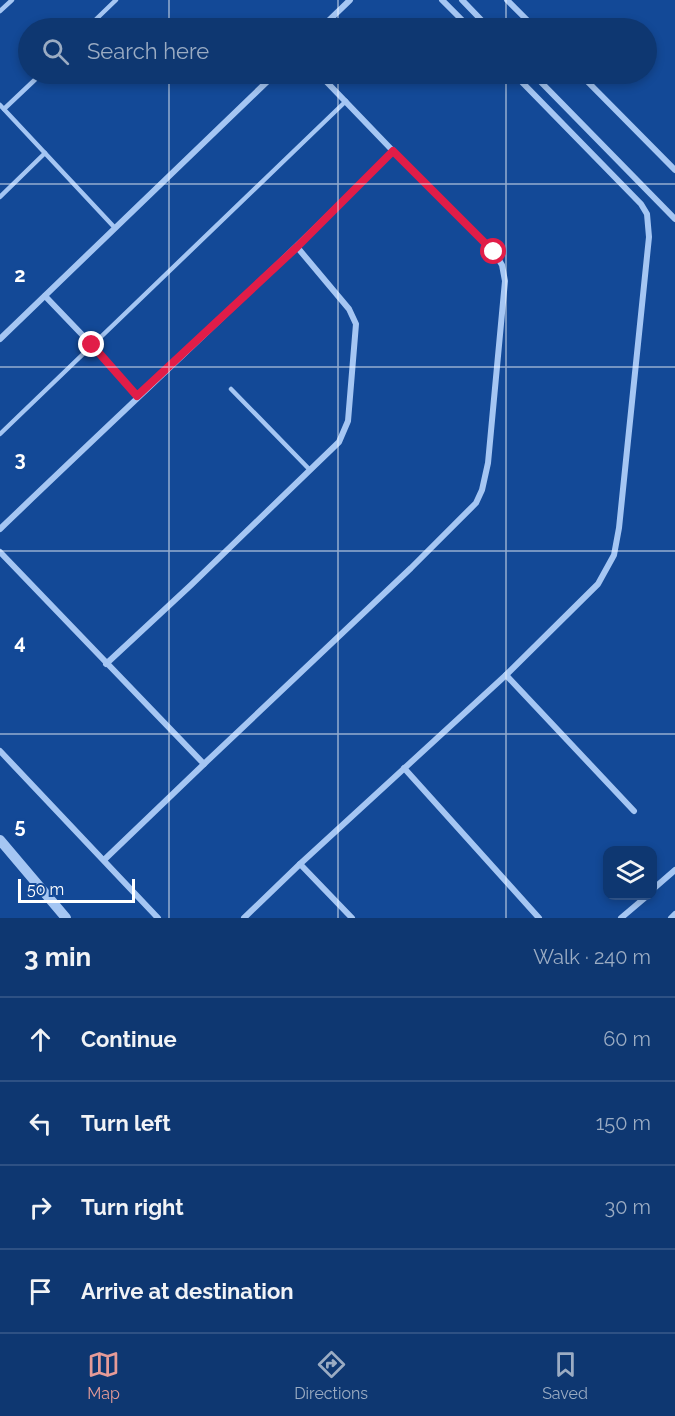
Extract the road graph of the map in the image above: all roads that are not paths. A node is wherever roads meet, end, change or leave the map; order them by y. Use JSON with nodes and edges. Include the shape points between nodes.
{"nodes":[{"id":1,"x":12,"y":0,"type":"edge"},
{"id":2,"x":116,"y":0,"type":"edge"},
{"id":3,"x":350,"y":0,"type":"edge"},
{"id":4,"x":442,"y":0,"type":"edge"},
{"id":5,"x":462,"y":0,"type":"edge"},
{"id":6,"x":507,"y":0,"type":"edge"},
{"id":7,"x":0,"y":11,"type":"edge"},
{"id":8,"x":97,"y":18,"type":"edge"},
{"id":9,"x":331,"y":18,"type":"edge"},
{"id":10,"x":460,"y":18,"type":"edge"},
{"id":11,"x":479,"y":18,"type":"edge"},
{"id":12,"x":525,"y":18,"type":"edge"},
{"id":13,"x":31,"y":84,"type":"edge"},
{"id":14,"x":265,"y":84,"type":"edge"},
{"id":15,"x":329,"y":84,"type":"edge"},
{"id":16,"x":524,"y":84,"type":"edge"},
{"id":17,"x":543,"y":84,"type":"edge"},
{"id":18,"x":590,"y":84,"type":"edge"},
{"id":19,"x":345,"y":101,"type":"junction"},
{"id":20,"x":0,"y":105,"type":"edge"},
{"id":21,"x":4,"y":110,"type":"junction"},
{"id":22,"x":393,"y":151,"type":"junction"},
{"id":23,"x":45,"y":153,"type":"junction"},
{"id":24,"x":675,"y":170,"type":"edge"},
{"id":25,"x":0,"y":197,"type":"edge"},
{"id":26,"x":675,"y":219,"type":"edge"},
{"id":27,"x":115,"y":228,"type":"junction"},
{"id":28,"x":297,"y":247,"type":"junction"},
{"id":29,"x":45,"y":296,"type":"junction"},
{"id":30,"x":0,"y":339,"type":"edge"},
{"id":31,"x":92,"y":345,"type":"junction"},
{"id":32,"x":231,"y":389,"type":"dead end"},
{"id":33,"x":137,"y":396,"type":"junction"},
{"id":34,"x":0,"y":434,"type":"edge"},
{"id":35,"x":310,"y":470,"type":"junction"},
{"id":36,"x":0,"y":529,"type":"edge"},
{"id":37,"x":0,"y":552,"type":"edge"},
{"id":38,"x":106,"y":664,"type":"junction"},
{"id":39,"x":506,"y":675,"type":"junction"},
{"id":40,"x":0,"y":751,"type":"edge"},
{"id":41,"x":204,"y":764,"type":"junction"},
{"id":42,"x":404,"y":768,"type":"junction"},
{"id":43,"x":634,"y":812,"type":"dead end"},
{"id":44,"x":0,"y":840,"type":"edge"},
{"id":45,"x":104,"y":860,"type":"junction"},
{"id":46,"x":300,"y":864,"type":"junction"},
{"id":47,"x":675,"y":870,"type":"edge"},
{"id":48,"x":657,"y":886,"type":"edge"},
{"id":49,"x":642,"y":900,"type":"edge"},
{"id":50,"x":675,"y":915,"type":"edge"},
{"id":51,"x":66,"y":918,"type":"edge"},
{"id":52,"x":158,"y":918,"type":"edge"},
{"id":53,"x":244,"y":918,"type":"edge"},
{"id":54,"x":352,"y":918,"type":"edge"},
{"id":55,"x":538,"y":918,"type":"edge"},
{"id":56,"x":621,"y":918,"type":"edge"},
{"id":57,"x":671,"y":918,"type":"edge"}],
"edges":[{"from":1,"to":7,"type":"lane"},
{"from":2,"to":8,"type":"lane"},
{"from":3,"to":9,"type":"street"},
{"from":4,"to":10,"type":"street"},
{"from":5,"to":11,"type":"street"},
{"from":6,"to":12,"type":"street"},
{"from":13,"to":21,"type":"lane"},
{"from":14,"to":27,"type":"street"},
{"from":15,"to":19,"type":"street"},
{"from":16,"to":39,"type":"street","via":[[641,204],[647,214],[649,237],[614,555],[598,584]]},
{"from":17,"to":26,"type":"street"},
{"from":18,"to":24,"type":"street"},
{"from":19,"to":22,"type":"street"},
{"from":19,"to":31,"type":"lane"},
{"from":20,"to":21,"type":"lane"},
{"from":21,"to":23,"type":"lane"},
{"from":22,"to":28,"type":"street"},
{"from":22,"to":41,"type":"street","via":[[494,252],[504,273],[483,490],[476,503],[411,568]]},
{"from":23,"to":25,"type":"lane"},
{"from":23,"to":27,"type":"lane"},
{"from":27,"to":29,"type":"street"},
{"from":28,"to":33,"type":"street"},
{"from":28,"to":35,"type":"street","via":[[350,309],[356,324],[345,431]]},
{"from":29,"to":30,"type":"street"},
{"from":29,"to":31,"type":"street"},
{"from":31,"to":33,"type":"street"},
{"from":31,"to":34,"type":"lane"},
{"from":32,"to":35,"type":"lane"},
{"from":33,"to":36,"type":"street"},
{"from":35,"to":38,"type":"street"},
{"from":37,"to":38,"type":"street"},
{"from":38,"to":41,"type":"street"},
{"from":39,"to":42,"type":"street"},
{"from":39,"to":43,"type":"street"},
{"from":40,"to":45,"type":"street"},
{"from":41,"to":45,"type":"street"},
{"from":42,"to":46,"type":"street"},
{"from":42,"to":55,"type":"street"},
{"from":44,"to":51,"type":"street"},
{"from":45,"to":52,"type":"street"},
{"from":46,"to":53,"type":"street"},
{"from":46,"to":54,"type":"street"},
{"from":47,"to":48,"type":"street"},
{"from":49,"to":56,"type":"street"},
{"from":50,"to":57,"type":"street"}]}
